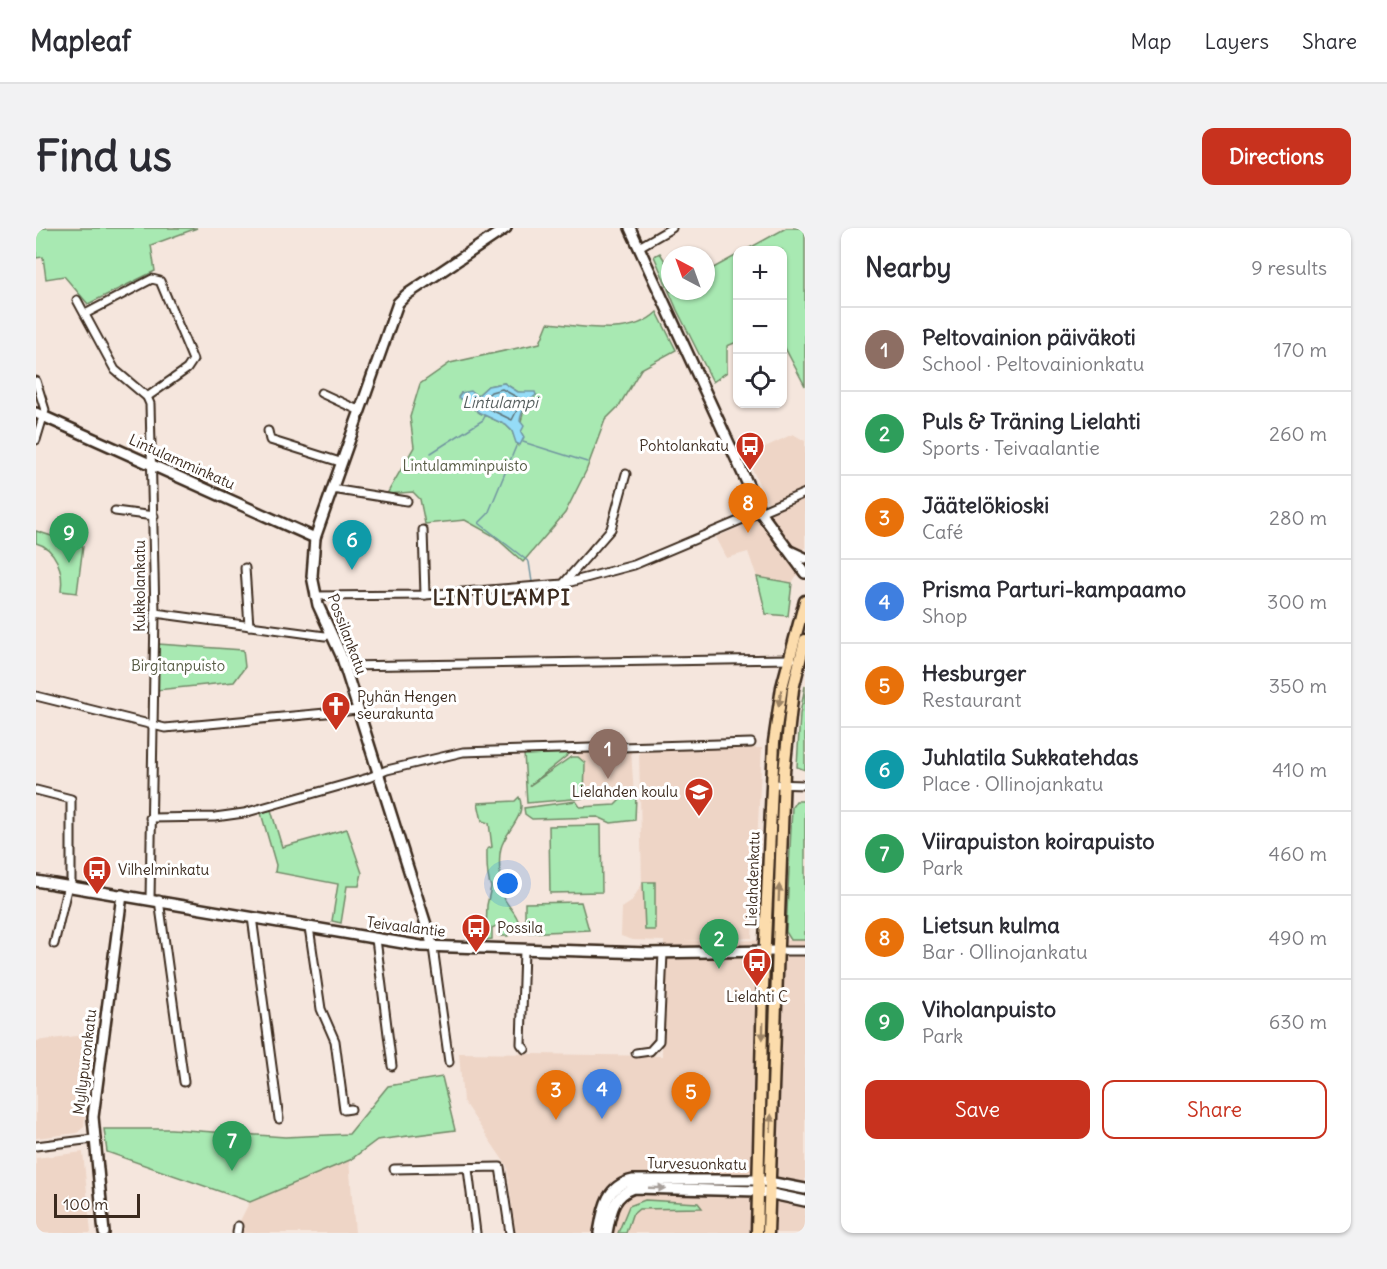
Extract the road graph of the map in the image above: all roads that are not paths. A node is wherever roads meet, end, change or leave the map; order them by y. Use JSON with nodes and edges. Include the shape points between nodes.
{"nodes":[{"id":1,"x":506,"y":228,"type":"edge"},
{"id":2,"x":630,"y":228,"type":"edge"},
{"id":3,"x":672,"y":228,"type":"edge"},
{"id":4,"x":639,"y":247,"type":"junction"},
{"id":5,"x":77,"y":300,"type":"dead end"},
{"id":6,"x":85,"y":314,"type":"junction"},
{"id":7,"x":36,"y":381,"type":"edge"},
{"id":8,"x":321,"y":393,"type":"dead end"},
{"id":9,"x":147,"y":397,"type":"junction"},
{"id":10,"x":358,"y":410,"type":"junction"},
{"id":11,"x":40,"y":414,"type":"edge"},
{"id":12,"x":268,"y":431,"type":"dead end"},
{"id":13,"x":36,"y":440,"type":"edge"},
{"id":14,"x":340,"y":462,"type":"junction"},
{"id":15,"x":153,"y":465,"type":"junction"},
{"id":16,"x":626,"y":474,"type":"dead end"},
{"id":17,"x":332,"y":489,"type":"junction"},
{"id":18,"x":805,"y":494,"type":"edge"},
{"id":19,"x":407,"y":501,"type":"dead end"},
{"id":20,"x":115,"y":511,"type":"dead end"},
{"id":21,"x":761,"y":513,"type":"junction"},
{"id":22,"x":154,"y":516,"type":"junction"},
{"id":23,"x":423,"y":530,"type":"dead end"},
{"id":24,"x":315,"y":538,"type":"junction"},
{"id":25,"x":788,"y":549,"type":"junction"},
{"id":26,"x":805,"y":558,"type":"edge"},
{"id":27,"x":245,"y":568,"type":"dead end"},
{"id":28,"x":805,"y":573,"type":"edge"},
{"id":29,"x":563,"y":584,"type":"junction"},
{"id":30,"x":425,"y":595,"type":"junction"},
{"id":31,"x":315,"y":596,"type":"junction"},
{"id":32,"x":805,"y":601,"type":"edge"},
{"id":33,"x":155,"y":613,"type":"junction"},
{"id":34,"x":249,"y":626,"type":"junction"},
{"id":35,"x":331,"y":634,"type":"junction"},
{"id":36,"x":805,"y":640,"type":"edge"},
{"id":37,"x":794,"y":659,"type":"junction"},
{"id":38,"x":344,"y":666,"type":"junction"},
{"id":39,"x":36,"y":696,"type":"edge"},
{"id":40,"x":358,"y":710,"type":"junction"},
{"id":41,"x":151,"y":723,"type":"junction"},
{"id":42,"x":751,"y":743,"type":"dead end"},
{"id":43,"x":378,"y":774,"type":"junction"},
{"id":44,"x":771,"y":784,"type":"junction"},
{"id":45,"x":783,"y":785,"type":"junction"},
{"id":46,"x":805,"y":785,"type":"edge"},
{"id":47,"x":36,"y":789,"type":"edge"},
{"id":48,"x":150,"y":818,"type":"junction"},
{"id":49,"x":36,"y":881,"type":"edge"},
{"id":50,"x":69,"y":885,"type":"junction"},
{"id":51,"x":122,"y":894,"type":"junction"},
{"id":52,"x":155,"y":899,"type":"junction"},
{"id":53,"x":252,"y":917,"type":"junction"},
{"id":54,"x":309,"y":927,"type":"junction"},
{"id":55,"x":376,"y":939,"type":"junction"},
{"id":56,"x":54,"y":945,"type":"dead end"},
{"id":57,"x":433,"y":947,"type":"junction"},
{"id":58,"x":524,"y":950,"type":"junction"},
{"id":59,"x":771,"y":951,"type":"junction"},
{"id":60,"x":805,"y":951,"type":"edge"},
{"id":61,"x":663,"y":953,"type":"junction"},
{"id":62,"x":525,"y":1049,"type":"dead end"},
{"id":63,"x":636,"y":1053,"type":"dead end"},
{"id":64,"x":449,"y":1062,"type":"dead end"},
{"id":65,"x":392,"y":1066,"type":"dead end"},
{"id":66,"x":184,"y":1082,"type":"dead end"},
{"id":67,"x":351,"y":1109,"type":"dead end"},
{"id":68,"x":279,"y":1119,"type":"dead end"},
{"id":69,"x":93,"y":1139,"type":"junction"},
{"id":70,"x":36,"y":1146,"type":"edge"},
{"id":71,"x":394,"y":1169,"type":"dead end"},
{"id":72,"x":468,"y":1169,"type":"junction"},
{"id":73,"x":763,"y":1187,"type":"junction"},
{"id":74,"x":805,"y":1189,"type":"edge"},
{"id":75,"x":805,"y":1201,"type":"edge"},
{"id":76,"x":104,"y":1233,"type":"edge"},
{"id":77,"x":476,"y":1233,"type":"edge"},
{"id":78,"x":510,"y":1233,"type":"edge"},
{"id":79,"x":599,"y":1233,"type":"edge"},
{"id":80,"x":607,"y":1233,"type":"edge"},
{"id":81,"x":757,"y":1233,"type":"edge"},
{"id":82,"x":768,"y":1233,"type":"edge"}],
"edges":[{"from":1,"to":10,"type":"main road","name":"Possilankatu","via":[[400,300]]},
{"from":2,"to":4,"type":"main road"},
{"from":3,"to":4,"type":"street"},
{"from":4,"to":21,"type":"main road"},
{"from":5,"to":6,"type":"street"},
{"from":6,"to":9,"type":"street","via":[[115,370]]},
{"from":6,"to":9,"type":"street","via":[[149,280],[160,281],[193,360],[188,369]]},
{"from":7,"to":11,"type":"street","via":[[44,407]]},
{"from":8,"to":10,"type":"street"},
{"from":9,"to":15,"type":"street","name":"Kukkolankatu"},
{"from":10,"to":14,"type":"main road","name":"Possilankatu"},
{"from":11,"to":13,"type":"street"},
{"from":11,"to":15,"type":"main road","name":"Lintulamminkatu"},
{"from":12,"to":14,"type":"street","via":[[270,440]]},
{"from":14,"to":17,"type":"main road","name":"Possilankatu"},
{"from":15,"to":22,"type":"street","name":"Kukkolankatu"},
{"from":15,"to":24,"type":"main road","name":"Lintulamminkatu"},
{"from":16,"to":29,"type":"street","via":[[611,530]]},
{"from":17,"to":19,"type":"street"},
{"from":17,"to":24,"type":"main road","name":"Possilankatu"},
{"from":18,"to":21,"type":"street"},
{"from":20,"to":22,"type":"street"},
{"from":21,"to":25,"type":"main road"},
{"from":21,"to":29,"type":"street","via":[[634,565]]},
{"from":22,"to":33,"type":"street","name":"Kukkolankatu"},
{"from":23,"to":30,"type":"street"},
{"from":24,"to":31,"type":"main road","name":"Possilankatu"},
{"from":25,"to":26,"type":"main road"},
{"from":25,"to":28,"type":"main road"},
{"from":27,"to":34,"type":"street"},
{"from":29,"to":30,"type":"street"},
{"from":30,"to":31,"type":"street"},
{"from":31,"to":35,"type":"main road","name":"Possilankatu"},
{"from":32,"to":37,"type":"main road","name":"Lielahdenkatu"},
{"from":33,"to":34,"type":"street"},
{"from":33,"to":41,"type":"street","name":"Kukkolankatu"},
{"from":34,"to":35,"type":"street"},
{"from":35,"to":38,"type":"main road","name":"Possilankatu"},
{"from":36,"to":37,"type":"main road","name":"Lielahdenkatu"},
{"from":37,"to":38,"type":"street"},
{"from":37,"to":44,"type":"main road","name":"Lielahdenkatu","one_way":true,"via":[[778,709]]},
{"from":37,"to":45,"type":"main road","name":"Lielahdenkatu"},
{"from":38,"to":40,"type":"main road","name":"Possilankatu"},
{"from":39,"to":41,"type":"street"},
{"from":40,"to":41,"type":"street","via":[[165,728]]},
{"from":40,"to":43,"type":"main road","name":"Possilankatu"},
{"from":41,"to":48,"type":"street","name":"Kukkolankatu"},
{"from":42,"to":43,"type":"street","via":[[463,752]]},
{"from":43,"to":48,"type":"street","via":[[244,813]]},
{"from":43,"to":57,"type":"main road","name":"Possilankatu"},
{"from":44,"to":45,"type":"street"},
{"from":44,"to":59,"type":"main road","name":"Lielahdenkatu"},
{"from":45,"to":46,"type":"street"},
{"from":59,"to":45,"type":"main road","name":"Lielahdenkatu","one_way":true},
{"from":47,"to":50,"type":"street","via":[[71,799]]},
{"from":48,"to":52,"type":"street","name":"Kukkolankatu"},
{"from":49,"to":50,"type":"main road","name":"Teivaalantie"},
{"from":50,"to":51,"type":"main road","name":"Teivaalantie"},
{"from":50,"to":56,"type":"street"},
{"from":51,"to":52,"type":"main road","name":"Teivaalantie"},
{"from":51,"to":69,"type":"main road","name":"Myllypuronkatu"},
{"from":52,"to":53,"type":"main road","name":"Teivaalantie"},
{"from":52,"to":66,"type":"street","name":"Kukkolankatu"},
{"from":53,"to":54,"type":"main road","name":"Teivaalantie"},
{"from":53,"to":68,"type":"street"},
{"from":54,"to":55,"type":"main road","name":"Teivaalantie"},
{"from":54,"to":67,"type":"street","via":[[321,1009],[334,1041],[344,1110]]},
{"from":55,"to":57,"type":"main road","name":"Teivaalantie"},
{"from":55,"to":65,"type":"street"},
{"from":57,"to":58,"type":"main road","name":"Teivaalantie"},
{"from":57,"to":64,"type":"street"},
{"from":58,"to":61,"type":"main road","name":"Teivaalantie"},
{"from":58,"to":62,"type":"street","via":[[520,1044]]},
{"from":59,"to":60,"type":"street"},
{"from":59,"to":61,"type":"main road","name":"Teivaalantie"},
{"from":59,"to":73,"type":"main road","name":"Lielahdenkatu"},
{"from":61,"to":63,"type":"street","via":[[659,1041],[650,1051]]},
{"from":69,"to":70,"type":"street"},
{"from":69,"to":76,"type":"main road","name":"Myllypuronkatu"},
{"from":71,"to":72,"type":"street"},
{"from":72,"to":77,"type":"street"},
{"from":72,"to":78,"type":"street","via":[[500,1167]]},
{"from":73,"to":74,"type":"main road"},
{"from":73,"to":75,"type":"main road"},
{"from":73,"to":79,"type":"main road","name":"Turvesuonkatu","via":[[644,1178],[628,1181],[607,1197]]},
{"from":80,"to":73,"type":"main road","name":"Turvesuonkatu","one_way":true,"via":[[613,1205],[618,1197],[634,1188]]},
{"from":73,"to":81,"type":"main road","name":"Lielahdenkatu"},
{"from":73,"to":82,"type":"main road","name":"Lielahdenkatu"}]}
